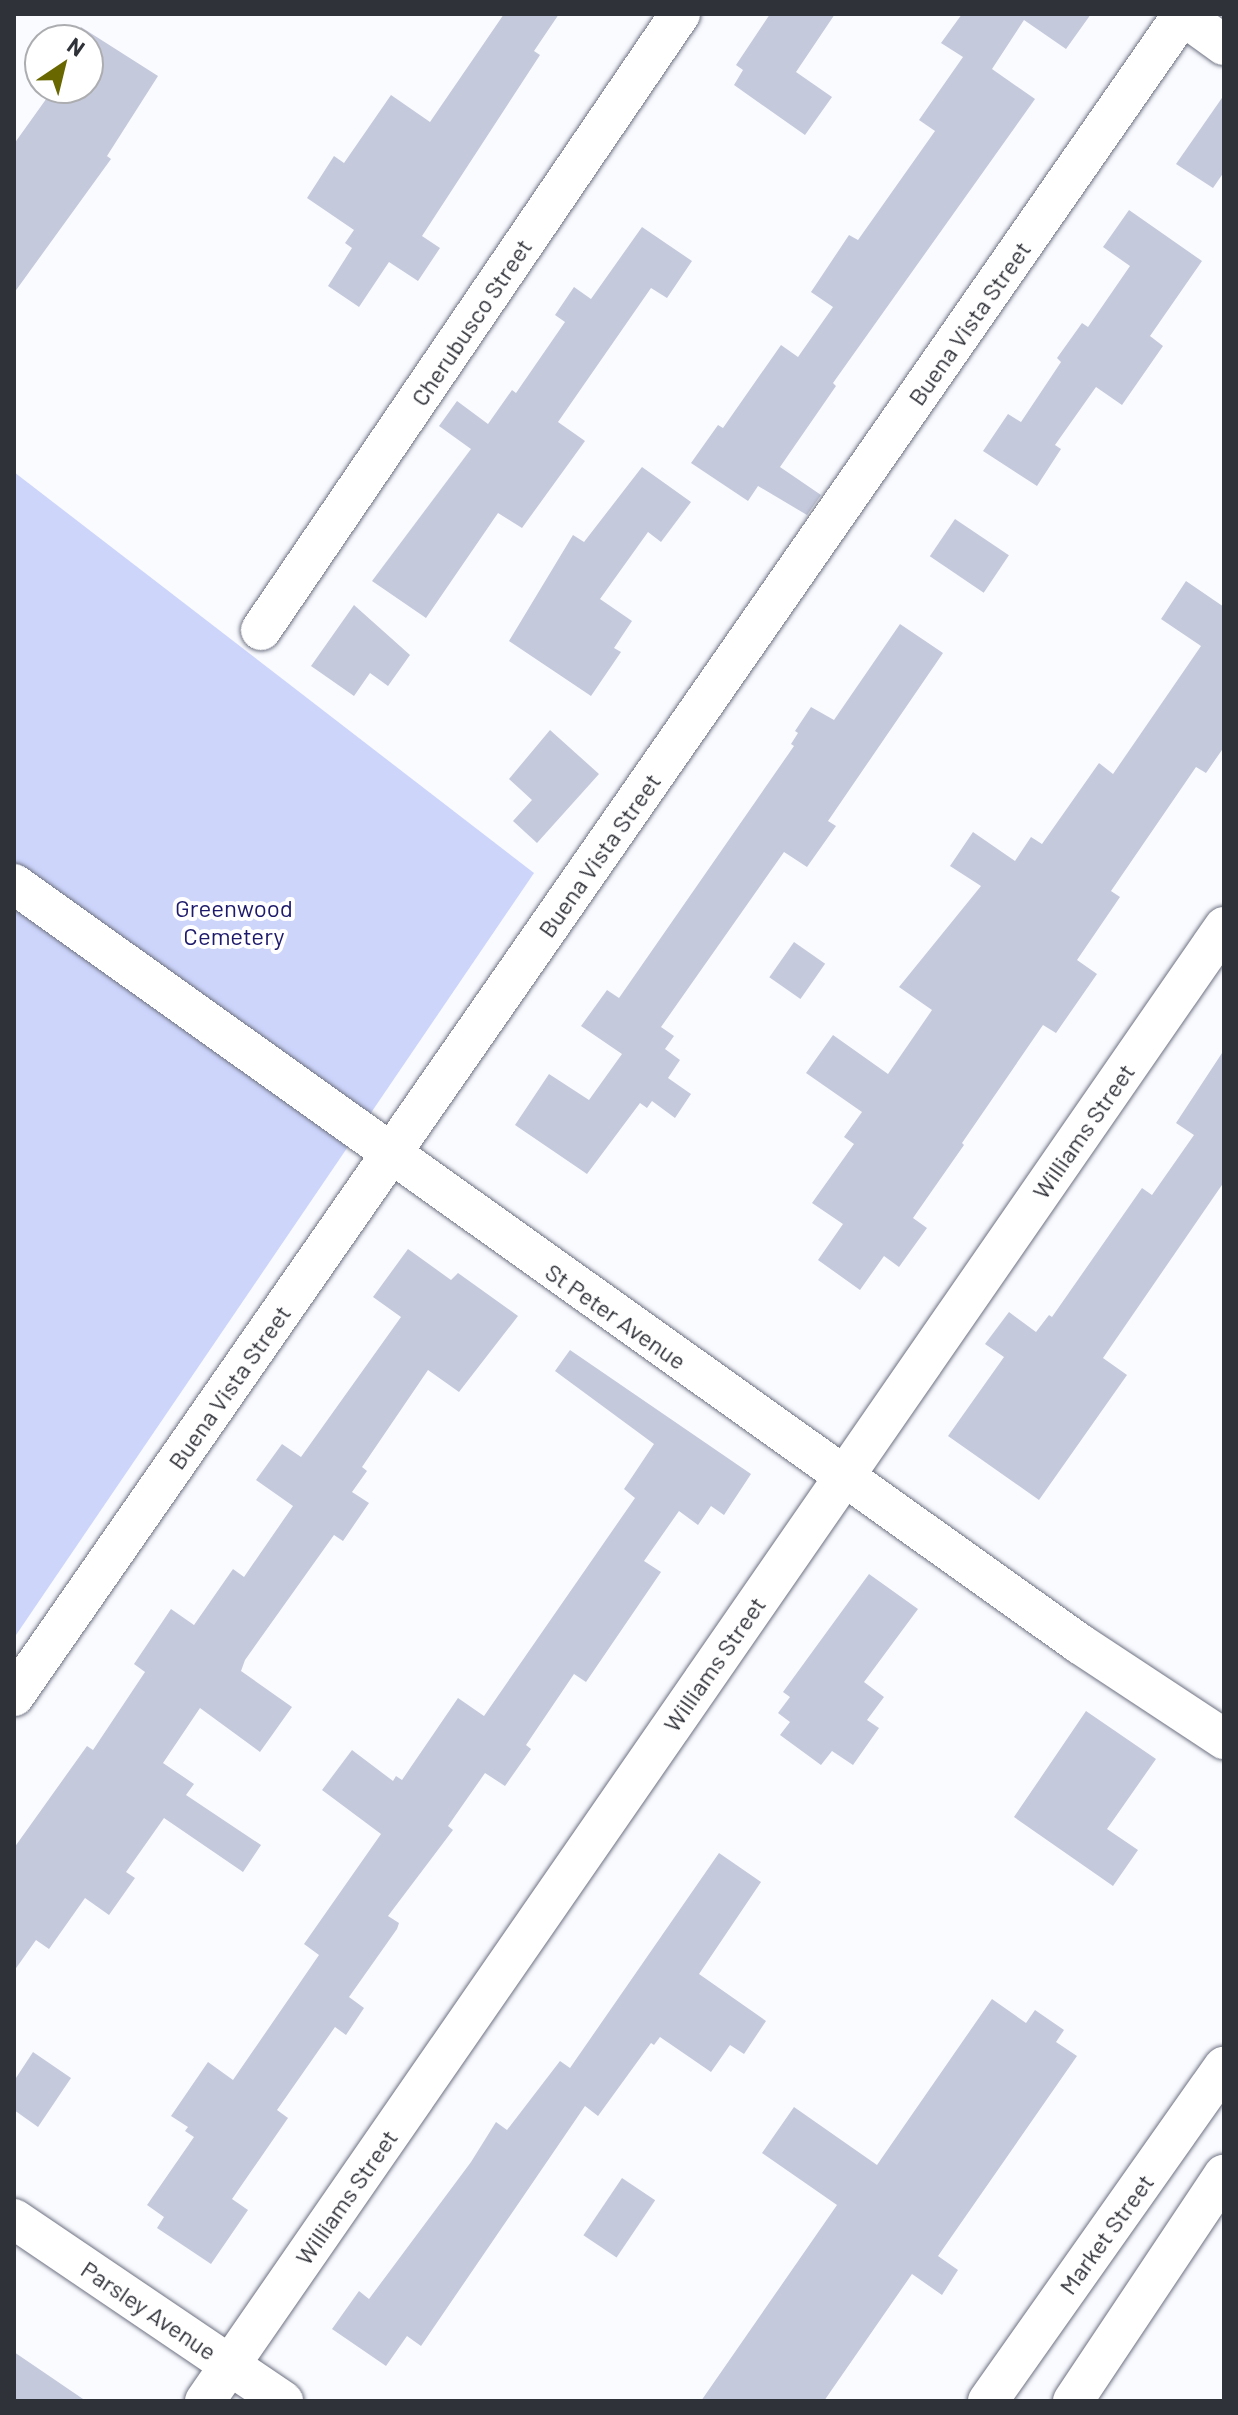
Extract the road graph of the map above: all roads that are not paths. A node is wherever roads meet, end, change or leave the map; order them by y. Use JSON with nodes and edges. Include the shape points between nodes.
{"nodes":[{"id":1,"x":680,"y":14,"type":"edge"},
{"id":2,"x":1182,"y":14,"type":"edge"},
{"id":3,"x":1224,"y":45,"type":"edge"},
{"id":4,"x":261,"y":630,"type":"dead end"},
{"id":5,"x":14,"y":884,"type":"edge"},
{"id":6,"x":1224,"y":927,"type":"edge"},
{"id":7,"x":390,"y":1155,"type":"junction"},
{"id":8,"x":843,"y":1477,"type":"junction"},
{"id":9,"x":14,"y":1696,"type":"edge"},
{"id":10,"x":1224,"y":1739,"type":"edge"},
{"id":11,"x":1224,"y":2067,"type":"edge"},
{"id":12,"x":1224,"y":2175,"type":"edge"},
{"id":13,"x":14,"y":2219,"type":"edge"},
{"id":14,"x":230,"y":2365,"type":"junction"},
{"id":15,"x":205,"y":2401,"type":"edge"},
{"id":16,"x":283,"y":2401,"type":"edge"},
{"id":17,"x":988,"y":2401,"type":"edge"},
{"id":18,"x":1073,"y":2401,"type":"edge"}],
"edges":[{"from":1,"to":4,"type":"street","name":"Cherubusco Street"},
{"from":2,"to":3,"type":"street"},
{"from":2,"to":7,"type":"street","name":"Buena Vista Street"},
{"from":5,"to":7,"type":"street","name":"St Peter Avenue"},
{"from":6,"to":8,"type":"street","name":"Williams Street"},
{"from":7,"to":8,"type":"street","name":"St Peter Avenue"},
{"from":7,"to":9,"type":"street","name":"Buena Vista Street"},
{"from":8,"to":10,"type":"street","name":"St Peter Avenue"},
{"from":8,"to":14,"type":"street","name":"Williams Street"},
{"from":11,"to":17,"type":"street","name":"Market Street"},
{"from":12,"to":18,"type":"street"},
{"from":13,"to":14,"type":"street","name":"Parsley Avenue"},
{"from":14,"to":15,"type":"street","name":"Williams Street"},
{"from":14,"to":16,"type":"street","name":"Parsley Avenue"}]}
